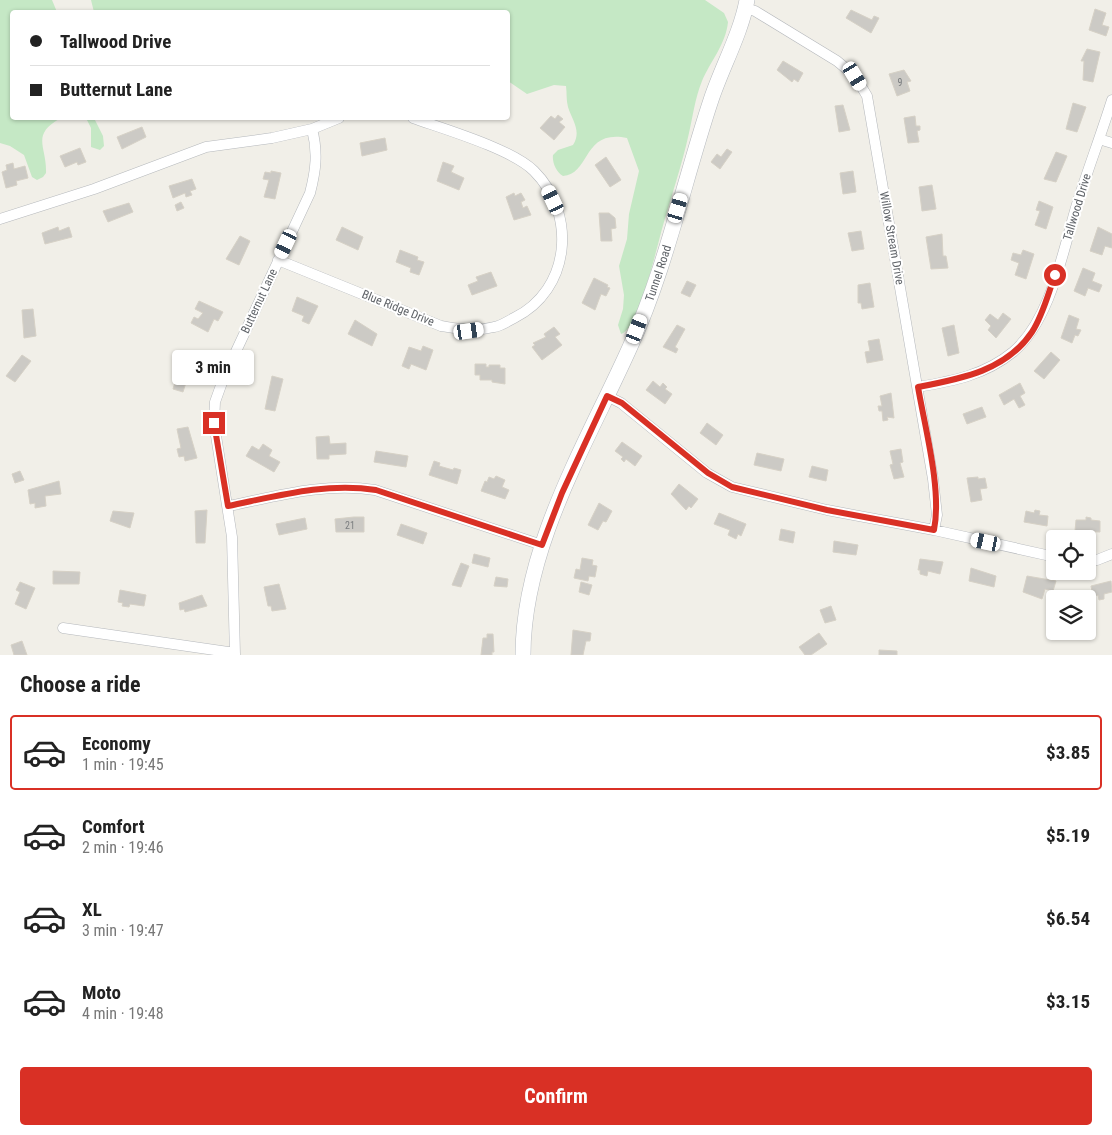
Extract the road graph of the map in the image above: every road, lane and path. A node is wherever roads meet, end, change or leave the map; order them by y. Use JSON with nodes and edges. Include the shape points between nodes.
{"nodes":[{"id":1,"x":746,"y":4,"type":"edge"},
{"id":2,"x":1112,"y":100,"type":"edge"},
{"id":3,"x":334,"y":120,"type":"edge"},
{"id":4,"x":418,"y":120,"type":"edge"},
{"id":5,"x":312,"y":128,"type":"junction"},
{"id":6,"x":1099,"y":139,"type":"junction"},
{"id":7,"x":1112,"y":143,"type":"edge"},
{"id":8,"x":0,"y":219,"type":"edge"},
{"id":9,"x":278,"y":260,"type":"junction"},
{"id":10,"x":918,"y":387,"type":"junction"},
{"id":11,"x":607,"y":396,"type":"junction"},
{"id":12,"x":228,"y":506,"type":"junction"},
{"id":13,"x":934,"y":530,"type":"junction"},
{"id":14,"x":542,"y":545,"type":"junction"},
{"id":15,"x":1112,"y":554,"type":"edge"},
{"id":16,"x":1046,"y":555,"type":"edge"},
{"id":17,"x":1096,"y":560,"type":"edge"},
{"id":18,"x":62,"y":628,"type":"dead end"},
{"id":19,"x":235,"y":654,"type":"edge"},
{"id":20,"x":523,"y":655,"type":"edge"}],
"edges":[{"from":1,"to":10,"type":"street","name":"Willow Stream Drive","via":[[837,61],[855,76],[867,96]]},
{"from":1,"to":11,"type":"main road","name":"Tunnel Road","via":[[712,99],[650,297]]},
{"from":2,"to":6,"type":"street","name":"Tallwood Drive"},
{"from":3,"to":5,"type":"street"},
{"from":4,"to":9,"type":"street","name":"Blue Ridge Drive","via":[[514,156],[533,170],[548,188],[559,211],[563,235],[561,262],[541,298],[522,314],[495,327],[469,331],[441,326]]},
{"from":5,"to":8,"type":"street","via":[[272,138],[206,147],[94,189]]},
{"from":5,"to":9,"type":"street","name":"Butternut Lane","via":[[317,148],[316,171],[310,193]]},
{"from":6,"to":7,"type":"street"},
{"from":6,"to":10,"type":"street","name":"Tallwood Drive","via":[[1061,258],[1031,332],[994,366],[950,382]]},
{"from":9,"to":12,"type":"street","name":"Butternut Lane","via":[[224,377],[216,402],[214,423]]},
{"from":10,"to":13,"type":"street","name":"Willow Stream Drive","via":[[934,479],[937,515]]},
{"from":11,"to":13,"type":"street","via":[[622,403],[708,473],[732,487],[827,510]]},
{"from":11,"to":14,"type":"main road","name":"Tunnel Road"},
{"from":12,"to":14,"type":"street","via":[[295,492],[352,486],[376,490]]},
{"from":12,"to":19,"type":"street","name":"Butternut Lane","via":[[232,537]]},
{"from":13,"to":16,"type":"street"},
{"from":14,"to":20,"type":"main road","name":"Tunnel Road","via":[[527,614]]},
{"from":15,"to":17,"type":"street"},
{"from":18,"to":19,"type":"street"}]}
